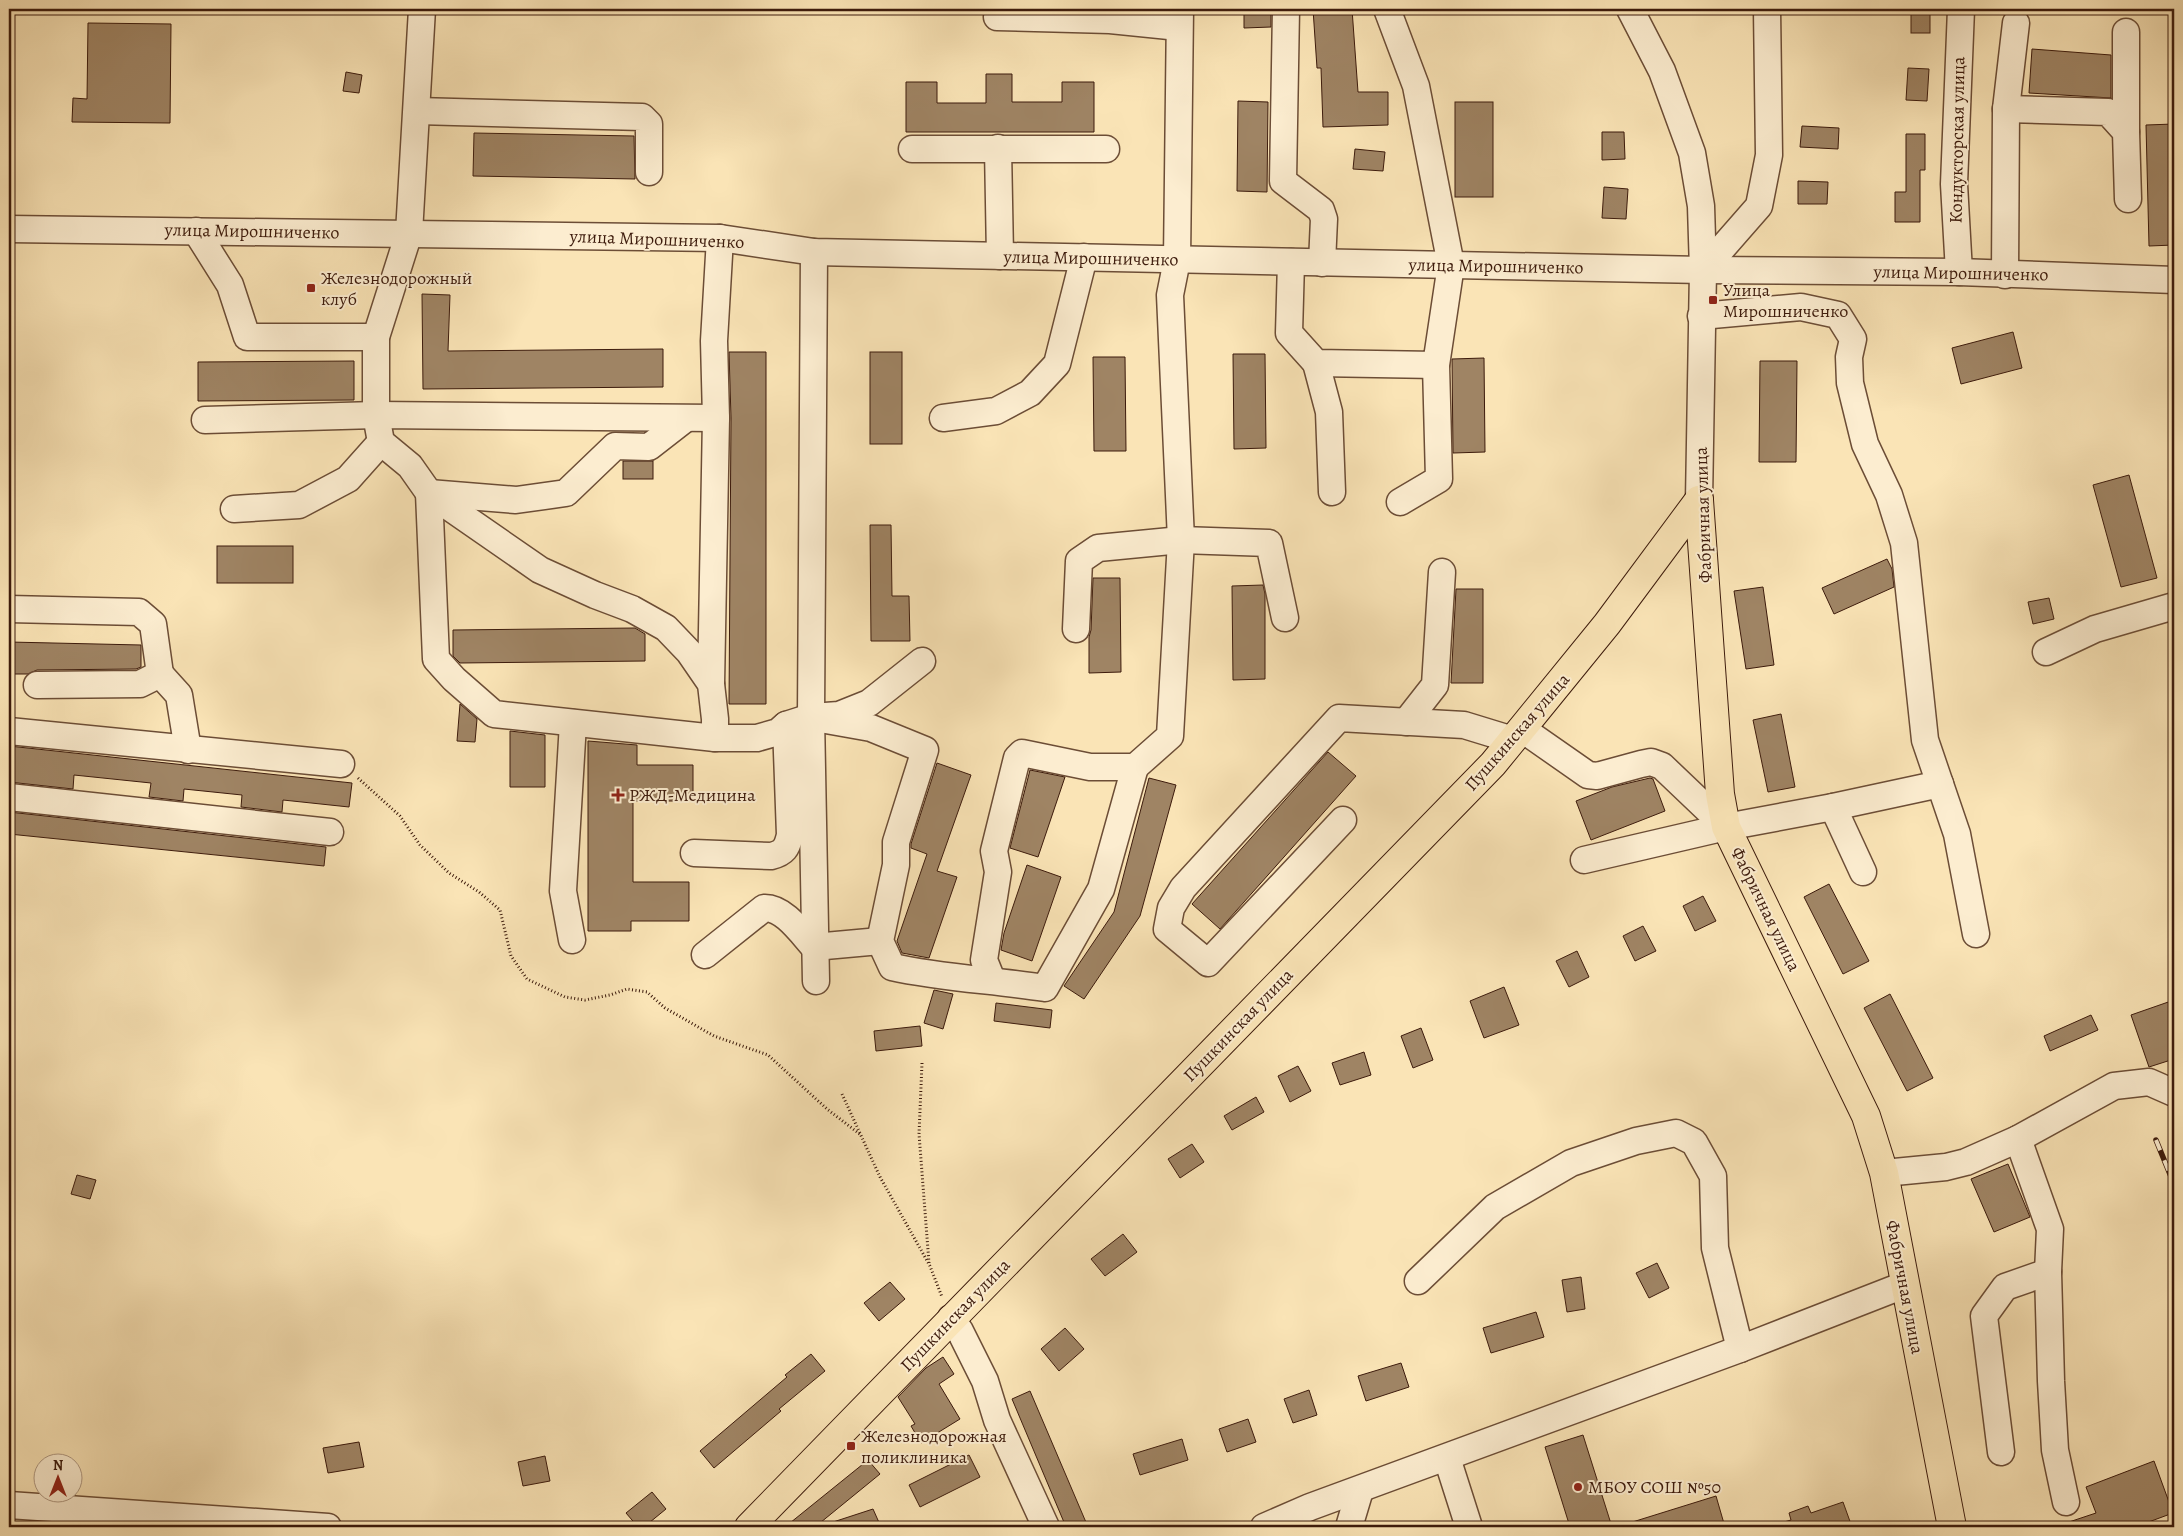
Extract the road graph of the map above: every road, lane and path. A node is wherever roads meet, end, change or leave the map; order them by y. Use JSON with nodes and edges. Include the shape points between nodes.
{"nodes":[{"id":1,"x":422,"y":9,"type":"edge"},
{"id":2,"x":1286,"y":9,"type":"edge"},
{"id":3,"x":1387,"y":9,"type":"edge"},
{"id":4,"x":1630,"y":9,"type":"edge"},
{"id":5,"x":1767,"y":9,"type":"edge"},
{"id":6,"x":1961,"y":9,"type":"edge"},
{"id":7,"x":997,"y":17,"type":"dead end"},
{"id":8,"x":1179,"y":18,"type":"edge"},
{"id":9,"x":2016,"y":23,"type":"dead end"},
{"id":10,"x":2126,"y":32,"type":"dead end"},
{"id":11,"x":2006,"y":109,"type":"junction"},
{"id":12,"x":417,"y":111,"type":"junction"},
{"id":13,"x":2126,"y":132,"type":"junction"},
{"id":14,"x":998,"y":148,"type":"junction"},
{"id":15,"x":912,"y":149,"type":"dead end"},
{"id":16,"x":1106,"y":149,"type":"dead end"},
{"id":17,"x":649,"y":172,"type":"dead end"},
{"id":18,"x":2128,"y":199,"type":"dead end"},
{"id":19,"x":9,"y":229,"type":"edge"},
{"id":20,"x":196,"y":231,"type":"junction"},
{"id":21,"x":409,"y":233,"type":"junction"},
{"id":22,"x":720,"y":238,"type":"junction"},
{"id":23,"x":814,"y":252,"type":"junction"},
{"id":24,"x":1000,"y":256,"type":"junction"},
{"id":25,"x":1084,"y":257,"type":"junction"},
{"id":26,"x":1177,"y":260,"type":"junction"},
{"id":27,"x":1291,"y":262,"type":"junction"},
{"id":28,"x":1322,"y":262,"type":"junction"},
{"id":29,"x":1451,"y":265,"type":"junction"},
{"id":30,"x":1703,"y":270,"type":"junction"},
{"id":31,"x":1959,"y":272,"type":"junction"},
{"id":32,"x":2005,"y":275,"type":"junction"},
{"id":33,"x":2174,"y":283,"type":"edge"},
{"id":34,"x":1701,"y":316,"type":"junction"},
{"id":35,"x":376,"y":337,"type":"junction"},
{"id":36,"x":1316,"y":363,"type":"junction"},
{"id":37,"x":1436,"y":365,"type":"junction"},
{"id":38,"x":376,"y":415,"type":"junction"},
{"id":39,"x":716,"y":418,"type":"junction"},
{"id":40,"x":943,"y":418,"type":"dead end"},
{"id":41,"x":685,"y":419,"type":"junction"},
{"id":42,"x":205,"y":420,"type":"dead end"},
{"id":43,"x":381,"y":442,"type":"junction"},
{"id":44,"x":1332,"y":492,"type":"dead end"},
{"id":45,"x":429,"y":493,"type":"junction"},
{"id":46,"x":1699,"y":500,"type":"junction"},
{"id":47,"x":1400,"y":502,"type":"dead end"},
{"id":48,"x":234,"y":508,"type":"dead end"},
{"id":49,"x":1181,"y":540,"type":"junction"},
{"id":50,"x":1442,"y":572,"type":"dead end"},
{"id":51,"x":2174,"y":606,"type":"edge"},
{"id":52,"x":9,"y":609,"type":"edge"},
{"id":53,"x":1285,"y":618,"type":"dead end"},
{"id":54,"x":1076,"y":629,"type":"dead end"},
{"id":55,"x":2046,"y":652,"type":"dead end"},
{"id":56,"x":922,"y":661,"type":"dead end"},
{"id":57,"x":160,"y":674,"type":"junction"},
{"id":58,"x":711,"y":684,"type":"junction"},
{"id":59,"x":37,"y":685,"type":"dead end"},
{"id":60,"x":811,"y":717,"type":"junction"},
{"id":61,"x":1406,"y":722,"type":"junction"},
{"id":62,"x":573,"y":723,"type":"junction"},
{"id":63,"x":786,"y":725,"type":"junction"},
{"id":64,"x":9,"y":731,"type":"edge"},
{"id":65,"x":1517,"y":734,"type":"junction"},
{"id":66,"x":715,"y":738,"type":"junction"},
{"id":67,"x":188,"y":750,"type":"junction"},
{"id":68,"x":341,"y":764,"type":"joint"},
{"id":69,"x":1135,"y":767,"type":"junction"},
{"id":70,"x":1940,"y":784,"type":"junction"},
{"id":71,"x":9,"y":797,"type":"edge"},
{"id":72,"x":1833,"y":807,"type":"junction"},
{"id":73,"x":1343,"y":820,"type":"dead end"},
{"id":74,"x":1726,"y":827,"type":"junction"},
{"id":75,"x":330,"y":832,"type":"dead end"},
{"id":76,"x":694,"y":854,"type":"dead end"},
{"id":77,"x":1584,"y":860,"type":"dead end"},
{"id":78,"x":1863,"y":872,"type":"dead end"},
{"id":79,"x":1976,"y":934,"type":"dead end"},
{"id":80,"x":572,"y":940,"type":"dead end"},
{"id":81,"x":880,"y":941,"type":"junction"},
{"id":82,"x":814,"y":947,"type":"junction"},
{"id":83,"x":705,"y":954,"type":"dead end"},
{"id":84,"x":992,"y":980,"type":"junction"},
{"id":85,"x":816,"y":981,"type":"dead end"},
{"id":86,"x":922,"y":1063,"type":"dead end"},
{"id":87,"x":2174,"y":1093,"type":"edge"},
{"id":88,"x":842,"y":1094,"type":"dead end"},
{"id":89,"x":861,"y":1135,"type":"junction"},
{"id":90,"x":2018,"y":1139,"type":"junction"},
{"id":91,"x":1884,"y":1174,"type":"junction"},
{"id":92,"x":930,"y":1266,"type":"junction"},
{"id":93,"x":2048,"y":1272,"type":"junction"},
{"id":94,"x":1418,"y":1281,"type":"dead end"},
{"id":95,"x":1904,"y":1285,"type":"junction"},
{"id":96,"x":951,"y":1318,"type":"junction"},
{"id":97,"x":1740,"y":1349,"type":"junction"},
{"id":98,"x":2001,"y":1452,"type":"dead end"},
{"id":99,"x":1447,"y":1458,"type":"junction"},
{"id":100,"x":1360,"y":1490,"type":"junction"},
{"id":101,"x":2066,"y":1502,"type":"dead end"},
{"id":102,"x":9,"y":1504,"type":"edge"},
{"id":103,"x":328,"y":1527,"type":"edge"},
{"id":104,"x":749,"y":1527,"type":"edge"},
{"id":105,"x":1046,"y":1527,"type":"edge"},
{"id":106,"x":1264,"y":1527,"type":"edge"},
{"id":107,"x":1349,"y":1527,"type":"edge"},
{"id":108,"x":1469,"y":1527,"type":"edge"},
{"id":109,"x":1952,"y":1527,"type":"edge"}],
"edges":[{"from":1,"to":12,"type":"street"},
{"from":2,"to":28,"type":"street","via":[[1284,181],[1321,210],[1324,219]]},
{"from":3,"to":29,"type":"street","via":[[1416,86]]},
{"from":4,"to":30,"type":"street","name":"Фабричная улица","via":[[1662,71],[1692,153],[1701,206]]},
{"from":5,"to":30,"type":"street","via":[[1769,155],[1759,206]]},
{"from":6,"to":31,"type":"street","name":"Кондукторская улица","via":[[1954,184]]},
{"from":7,"to":8,"type":"street"},
{"from":8,"to":26,"type":"street"},
{"from":9,"to":11,"type":"street"},
{"from":10,"to":13,"type":"street"},
{"from":11,"to":13,"type":"street","via":[[2108,112]]},
{"from":11,"to":32,"type":"street"},
{"from":12,"to":17,"type":"street","via":[[642,117],[649,124]]},
{"from":12,"to":21,"type":"street"},
{"from":13,"to":18,"type":"street"},
{"from":14,"to":15,"type":"street"},
{"from":14,"to":16,"type":"street"},
{"from":14,"to":24,"type":"street"},
{"from":19,"to":20,"type":"street","name":"улица Мирошниченко"},
{"from":20,"to":21,"type":"street","name":"улица Мирошниченко"},
{"from":20,"to":35,"type":"street","via":[[230,285],[247,337]]},
{"from":21,"to":22,"type":"street","name":"улица Мирошниченко"},
{"from":21,"to":35,"type":"street"},
{"from":22,"to":23,"type":"street","name":"улица Мирошниченко"},
{"from":22,"to":39,"type":"street","via":[[714,341]]},
{"from":23,"to":24,"type":"street","name":"улица Мирошниченко"},
{"from":23,"to":60,"type":"street"},
{"from":24,"to":25,"type":"street","name":"улица Мирошниченко"},
{"from":25,"to":26,"type":"street","name":"улица Мирошниченко"},
{"from":25,"to":40,"type":"street","via":[[1057,364],[1030,393],[996,411]]},
{"from":26,"to":27,"type":"street","name":"улица Мирошниченко"},
{"from":26,"to":49,"type":"street","via":[[1170,295]]},
{"from":27,"to":28,"type":"street","name":"улица Мирошниченко"},
{"from":27,"to":36,"type":"street","via":[[1289,333]]},
{"from":28,"to":29,"type":"street","name":"улица Мирошниченко"},
{"from":29,"to":30,"type":"street","name":"улица Мирошниченко"},
{"from":29,"to":37,"type":"street"},
{"from":30,"to":31,"type":"street","name":"улица Мирошниченко"},
{"from":30,"to":34,"type":"street","name":"Фабричная улица"},
{"from":31,"to":32,"type":"street","name":"улица Мирошниченко"},
{"from":32,"to":33,"type":"street","name":"улица Мирошниченко"},
{"from":34,"to":46,"type":"street","name":"Фабричная улица"},
{"from":34,"to":70,"type":"street","via":[[1801,307],[1838,315],[1853,339],[1849,357],[1850,383],[1865,444],[1889,496],[1904,543],[1925,740]]},
{"from":35,"to":38,"type":"street"},
{"from":36,"to":37,"type":"street"},
{"from":36,"to":44,"type":"street","via":[[1329,412]]},
{"from":37,"to":47,"type":"street","via":[[1439,479]]},
{"from":38,"to":41,"type":"street"},
{"from":38,"to":42,"type":"street"},
{"from":38,"to":43,"type":"street"},
{"from":39,"to":41,"type":"street"},
{"from":39,"to":58,"type":"street"},
{"from":41,"to":45,"type":"street","via":[[649,447],[615,446],[566,493],[516,500]]},
{"from":43,"to":45,"type":"street","via":[[410,466]]},
{"from":43,"to":48,"type":"street","via":[[348,479],[299,506]]},
{"from":45,"to":58,"type":"street","via":[[540,570],[632,609],[666,628],[689,652]]},
{"from":45,"to":62,"type":"street","via":[[436,659],[494,714]]},
{"from":46,"to":65,"type":"main road","name":"Пушкинская улица","via":[[1608,624]]},
{"from":46,"to":74,"type":"main road","name":"Фабричная улица","via":[[1720,794]]},
{"from":49,"to":53,"type":"street","via":[[1269,544]]},
{"from":49,"to":54,"type":"street","via":[[1098,548],[1079,561]]},
{"from":49,"to":69,"type":"street","via":[[1170,736]]},
{"from":50,"to":61,"type":"street","via":[[1435,685]]},
{"from":51,"to":55,"type":"street","via":[[2095,629]]},
{"from":52,"to":57,"type":"street","via":[[139,612],[153,624]]},
{"from":56,"to":60,"type":"street","via":[[869,703],[839,715]]},
{"from":57,"to":59,"type":"street","via":[[140,684]]},
{"from":57,"to":67,"type":"street","via":[[179,695]]},
{"from":58,"to":66,"type":"street"},
{"from":60,"to":63,"type":"street"},
{"from":60,"to":81,"type":"street","via":[[871,728],[925,750],[896,842],[896,865]]},
{"from":60,"to":82,"type":"street"},
{"from":61,"to":65,"type":"street","via":[[1464,725]]},
{"from":61,"to":73,"type":"street","via":[[1339,718],[1183,888],[1171,908],[1167,929],[1208,963]]},
{"from":62,"to":66,"type":"street"},
{"from":62,"to":80,"type":"street","via":[[563,891]]},
{"from":63,"to":66,"type":"street","via":[[778,732],[757,738]]},
{"from":63,"to":76,"type":"street","via":[[788,846],[780,854],[771,856]]},
{"from":64,"to":67,"type":"street"},
{"from":65,"to":74,"type":"street","via":[[1588,775],[1597,776],[1651,762],[1662,766]]},
{"from":65,"to":96,"type":"main road","name":"Пушкинская улица","via":[[1493,764]]},
{"from":67,"to":68,"type":"street"},
{"from":68,"to":89,"type":"path","via":[[400,816],[420,845],[449,873],[500,910],[511,956],[528,978],[565,997],[586,1000],[627,989],[647,992],[665,1008],[714,1036],[768,1055],[826,1109]]},
{"from":69,"to":84,"type":"street","via":[[1101,889],[1045,988]]},
{"from":69,"to":84,"type":"street","via":[[1090,767],[1022,753],[1016,758],[994,851],[998,872],[984,960]]},
{"from":70,"to":72,"type":"street"},
{"from":70,"to":79,"type":"street","via":[[1957,834]]},
{"from":71,"to":75,"type":"street"},
{"from":72,"to":74,"type":"street"},
{"from":72,"to":78,"type":"street"},
{"from":74,"to":77,"type":"street"},
{"from":74,"to":91,"type":"main road","name":"Фабричная улица","via":[[1866,1116]]},
{"from":81,"to":82,"type":"street"},
{"from":81,"to":84,"type":"street","via":[[892,967]]},
{"from":82,"to":83,"type":"street","via":[[781,913],[764,908]]},
{"from":82,"to":85,"type":"street"},
{"from":86,"to":92,"type":"path","via":[[919,1134]]},
{"from":87,"to":90,"type":"street","via":[[2149,1082],[2114,1086]]},
{"from":88,"to":89,"type":"path"},
{"from":89,"to":92,"type":"path","via":[[880,1177]]},
{"from":90,"to":91,"type":"street","via":[[1966,1162]]},
{"from":90,"to":93,"type":"street","via":[[2050,1229]]},
{"from":91,"to":95,"type":"main road","name":"Фабричная улица"},
{"from":92,"to":96,"type":"path"},
{"from":93,"to":98,"type":"street","via":[[2004,1287],[1984,1316]]},
{"from":93,"to":101,"type":"street","via":[[2055,1450]]},
{"from":94,"to":97,"type":"street","via":[[1495,1208],[1571,1164],[1636,1141],[1676,1133],[1694,1142],[1713,1176],[1716,1248]]},
{"from":95,"to":97,"type":"street"},
{"from":95,"to":109,"type":"main road","name":"Фабричная улица"},
{"from":96,"to":104,"type":"main road","name":"Пушкинская улица"},
{"from":96,"to":105,"type":"street","via":[[985,1382],[997,1420]]},
{"from":97,"to":99,"type":"street"},
{"from":99,"to":100,"type":"street"},
{"from":99,"to":108,"type":"street"},
{"from":100,"to":106,"type":"street"},
{"from":100,"to":107,"type":"street"},
{"from":102,"to":103,"type":"street"}]}
